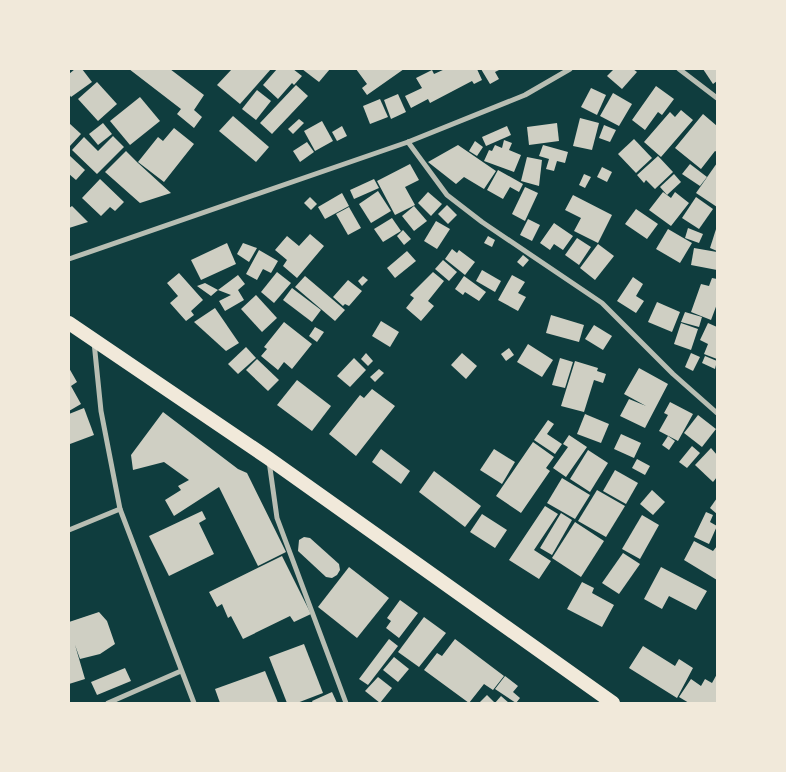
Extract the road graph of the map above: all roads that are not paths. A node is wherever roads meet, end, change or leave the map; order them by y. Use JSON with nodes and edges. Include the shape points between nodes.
{"nodes":[{"id":1,"x":570,"y":69,"type":"edge"},
{"id":2,"x":679,"y":69,"type":"edge"},
{"id":3,"x":717,"y":98,"type":"edge"},
{"id":4,"x":408,"y":142,"type":"junction"},
{"id":5,"x":69,"y":259,"type":"edge"},
{"id":6,"x":69,"y":323,"type":"edge"},
{"id":7,"x":93,"y":338,"type":"junction"},
{"id":8,"x":717,"y":413,"type":"edge"},
{"id":9,"x":268,"y":458,"type":"junction"},
{"id":10,"x":120,"y":509,"type":"junction"},
{"id":11,"x":69,"y":530,"type":"edge"},
{"id":12,"x":181,"y":671,"type":"junction"},
{"id":13,"x":108,"y":703,"type":"edge"},
{"id":14,"x":194,"y":703,"type":"edge"},
{"id":15,"x":346,"y":703,"type":"edge"},
{"id":16,"x":613,"y":703,"type":"edge"}],
"edges":[{"from":1,"to":4,"type":"street","via":[[525,95]]},
{"from":2,"to":3,"type":"street"},
{"from":4,"to":5,"type":"street"},
{"from":4,"to":8,"type":"street","via":[[447,194],[482,222],[602,303]]},
{"from":6,"to":7,"type":"highway"},
{"from":7,"to":9,"type":"highway"},
{"from":7,"to":10,"type":"street","via":[[101,411]]},
{"from":9,"to":15,"type":"street","via":[[277,518]]},
{"from":9,"to":16,"type":"highway"},
{"from":10,"to":11,"type":"street"},
{"from":10,"to":12,"type":"street"},
{"from":12,"to":13,"type":"street"},
{"from":12,"to":14,"type":"street"}]}
